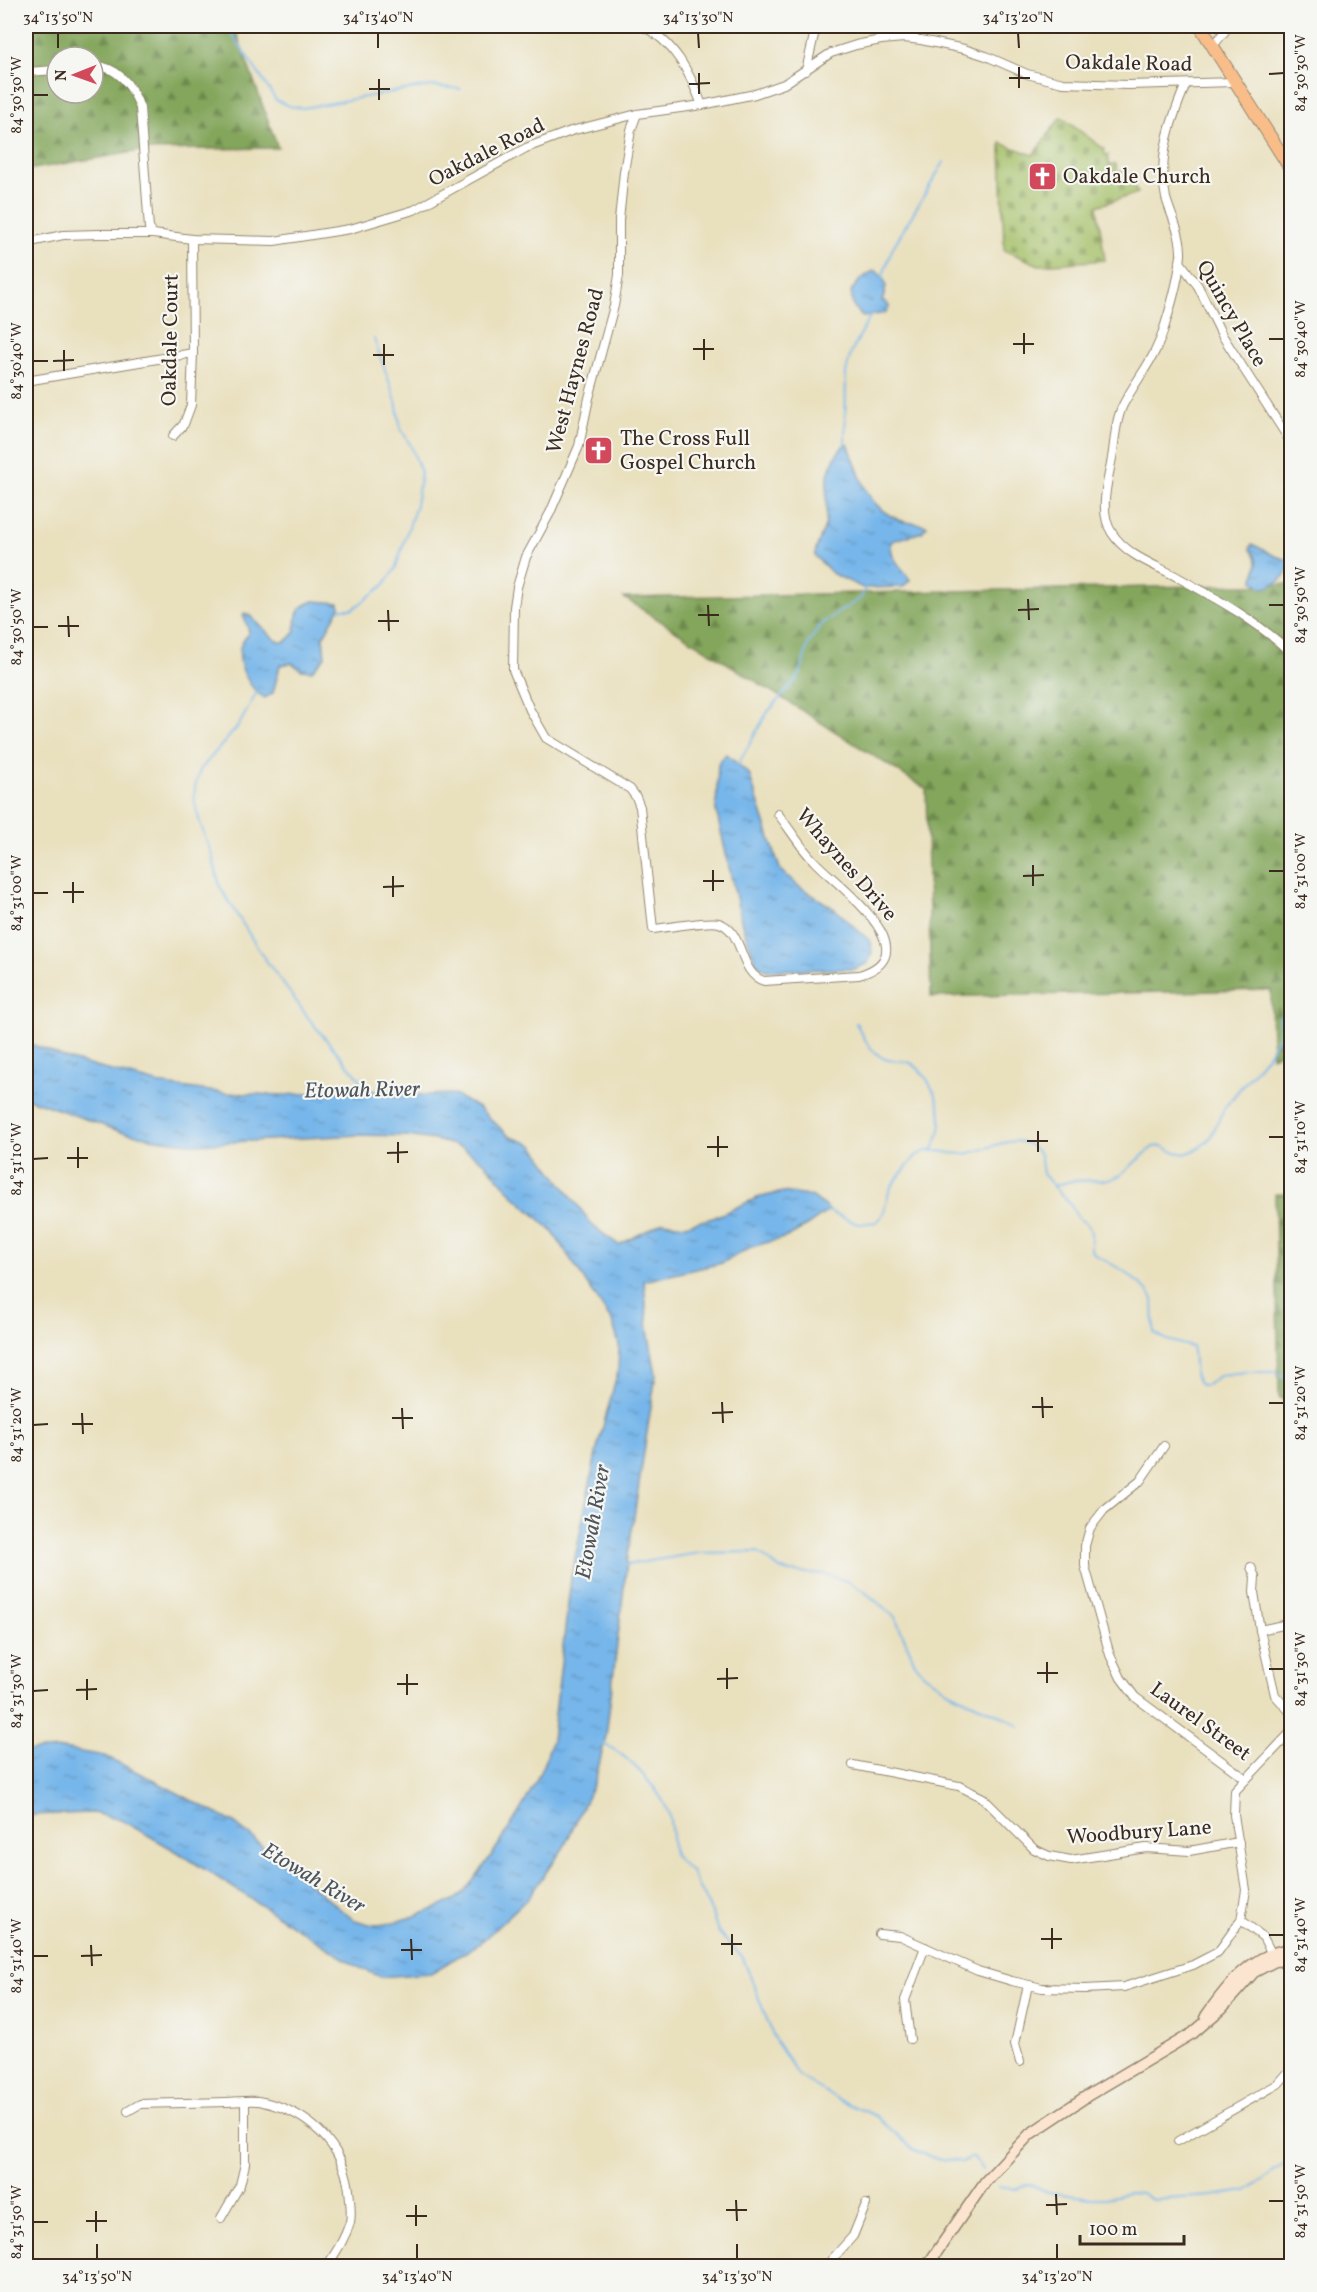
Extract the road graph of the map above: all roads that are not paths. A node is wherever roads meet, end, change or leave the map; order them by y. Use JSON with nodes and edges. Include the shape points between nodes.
{"nodes":[{"id":1,"x":642,"y":26,"type":"edge"},
{"id":2,"x":816,"y":26,"type":"edge"},
{"id":3,"x":1200,"y":26,"type":"edge"},
{"id":4,"x":1229,"y":26,"type":"edge"},
{"id":5,"x":1213,"y":46,"type":"junction"},
{"id":6,"x":105,"y":67,"type":"edge"},
{"id":7,"x":806,"y":70,"type":"junction"},
{"id":8,"x":45,"y":71,"type":"edge"},
{"id":9,"x":26,"y":72,"type":"edge"},
{"id":10,"x":1235,"y":82,"type":"junction"},
{"id":11,"x":1186,"y":84,"type":"junction"},
{"id":12,"x":702,"y":105,"type":"junction"},
{"id":13,"x":637,"y":114,"type":"junction"},
{"id":14,"x":1292,"y":171,"type":"edge"},
{"id":15,"x":153,"y":234,"type":"junction"},
{"id":16,"x":192,"y":239,"type":"junction"},
{"id":17,"x":26,"y":243,"type":"edge"},
{"id":18,"x":1180,"y":262,"type":"junction"},
{"id":19,"x":193,"y":353,"type":"junction"},
{"id":20,"x":26,"y":381,"type":"edge"},
{"id":21,"x":173,"y":436,"type":"dead end"},
{"id":22,"x":1292,"y":444,"type":"edge"},
{"id":23,"x":1292,"y":654,"type":"edge"},
{"id":24,"x":778,"y":813,"type":"dead end"},
{"id":25,"x":653,"y":929,"type":"joint"},
{"id":26,"x":1164,"y":1446,"type":"dead end"},
{"id":27,"x":1251,"y":1567,"type":"dead end"},
{"id":28,"x":1292,"y":1623,"type":"edge"},
{"id":29,"x":1260,"y":1630,"type":"junction"},
{"id":30,"x":1292,"y":1714,"type":"edge"},
{"id":31,"x":1292,"y":1731,"type":"edge"},
{"id":32,"x":853,"y":1765,"type":"dead end"},
{"id":33,"x":1246,"y":1779,"type":"junction"},
{"id":34,"x":1239,"y":1842,"type":"junction"},
{"id":35,"x":1241,"y":1920,"type":"junction"},
{"id":36,"x":879,"y":1934,"type":"dead end"},
{"id":37,"x":926,"y":1947,"type":"junction"},
{"id":38,"x":1292,"y":1949,"type":"edge"},
{"id":39,"x":1274,"y":1958,"type":"junction"},
{"id":40,"x":1292,"y":1959,"type":"edge"},
{"id":41,"x":1028,"y":1985,"type":"junction"},
{"id":42,"x":910,"y":2039,"type":"dead end"},
{"id":43,"x":1020,"y":2062,"type":"dead end"},
{"id":44,"x":1292,"y":2068,"type":"edge"},
{"id":45,"x":245,"y":2102,"type":"junction"},
{"id":46,"x":128,"y":2110,"type":"dead end"},
{"id":47,"x":1178,"y":2141,"type":"dead end"},
{"id":48,"x":866,"y":2204,"type":"dead end"},
{"id":49,"x":221,"y":2218,"type":"dead end"},
{"id":50,"x":327,"y":2266,"type":"edge"},
{"id":51,"x":826,"y":2266,"type":"edge"},
{"id":52,"x":927,"y":2266,"type":"edge"}],
"edges":[{"from":1,"to":12,"type":"street","via":[[658,35],[679,58]]},
{"from":2,"to":7,"type":"street"},
{"from":3,"to":5,"type":"main road"},
{"from":4,"to":5,"type":"street"},
{"from":5,"to":10,"type":"main road"},
{"from":6,"to":15,"type":"street","via":[[125,79],[140,108],[149,228]]},
{"from":7,"to":11,"type":"street","name":"Oakdale Road","via":[[831,53],[904,38],[964,49],[1030,75],[1063,83]]},
{"from":7,"to":12,"type":"street","name":"Oakdale Road","via":[[784,84]]},
{"from":8,"to":9,"type":"street"},
{"from":10,"to":11,"type":"street","name":"Oakdale Road"},
{"from":10,"to":14,"type":"main road"},
{"from":11,"to":18,"type":"street","via":[[1172,120],[1163,168]]},
{"from":12,"to":13,"type":"street","name":"Oakdale Road"},
{"from":13,"to":16,"type":"street","name":"Oakdale Road","via":[[555,137],[496,164],[414,210],[350,229],[274,241]]},
{"from":13,"to":25,"type":"street","name":"West Haynes Road","via":[[624,172],[614,306],[579,446],[526,557],[517,587],[513,672],[546,738],[621,783],[636,797]]},
{"from":15,"to":16,"type":"street","name":"Oakdale Road"},
{"from":15,"to":17,"type":"street","name":"Oakdale Road","via":[[63,235]]},
{"from":16,"to":19,"type":"street","name":"Oakdale Court"},
{"from":18,"to":22,"type":"street","name":"Quincy Place"},
{"from":18,"to":23,"type":"street","via":[[1160,344],[1120,414],[1105,495],[1108,525],[1121,544],[1145,562],[1251,620]]},
{"from":19,"to":20,"type":"street"},
{"from":19,"to":21,"type":"street","name":"Oakdale Court","via":[[191,405],[184,424]]},
{"from":24,"to":25,"type":"street","name":"Whaynes Drive","via":[[813,860],[865,908],[880,928],[886,948],[879,965],[859,975],[764,981],[751,972],[737,941],[718,922]]},
{"from":26,"to":33,"type":"street","name":"Laurel Street","via":[[1140,1481],[1104,1510],[1090,1528],[1084,1546],[1084,1566],[1110,1654],[1135,1697]]},
{"from":27,"to":29,"type":"street"},
{"from":28,"to":29,"type":"street"},
{"from":29,"to":30,"type":"street","via":[[1275,1695]]},
{"from":31,"to":33,"type":"street"},
{"from":32,"to":34,"type":"street","name":"Woodbury Lane","via":[[959,1786],[983,1798],[1034,1849],[1049,1856],[1071,1860],[1146,1848],[1189,1851]]},
{"from":33,"to":34,"type":"street","via":[[1235,1791]]},
{"from":34,"to":35,"type":"street","via":[[1246,1890]]},
{"from":35,"to":39,"type":"street","via":[[1263,1937]]},
{"from":35,"to":41,"type":"street","via":[[1218,1952],[1193,1965],[1124,1987]]},
{"from":36,"to":37,"type":"street","via":[[900,1936]]},
{"from":37,"to":41,"type":"street","via":[[978,1971]]},
{"from":37,"to":42,"type":"street","via":[[904,2000]]},
{"from":38,"to":39,"type":"street"},
{"from":39,"to":40,"type":"street"},
{"from":39,"to":52,"type":"street","via":[[1262,1958],[1240,1973],[1193,2033],[1030,2134],[985,2182]]},
{"from":41,"to":43,"type":"street","via":[[1014,2044]]},
{"from":44,"to":47,"type":"street","via":[[1278,2084]]},
{"from":45,"to":46,"type":"street","via":[[140,2103]]},
{"from":45,"to":49,"type":"street","via":[[245,2164],[240,2185]]},
{"from":45,"to":50,"type":"street","via":[[261,2101],[297,2114],[313,2124],[340,2158],[348,2181],[351,2220]]},
{"from":48,"to":51,"type":"street","via":[[853,2236]]}]}
